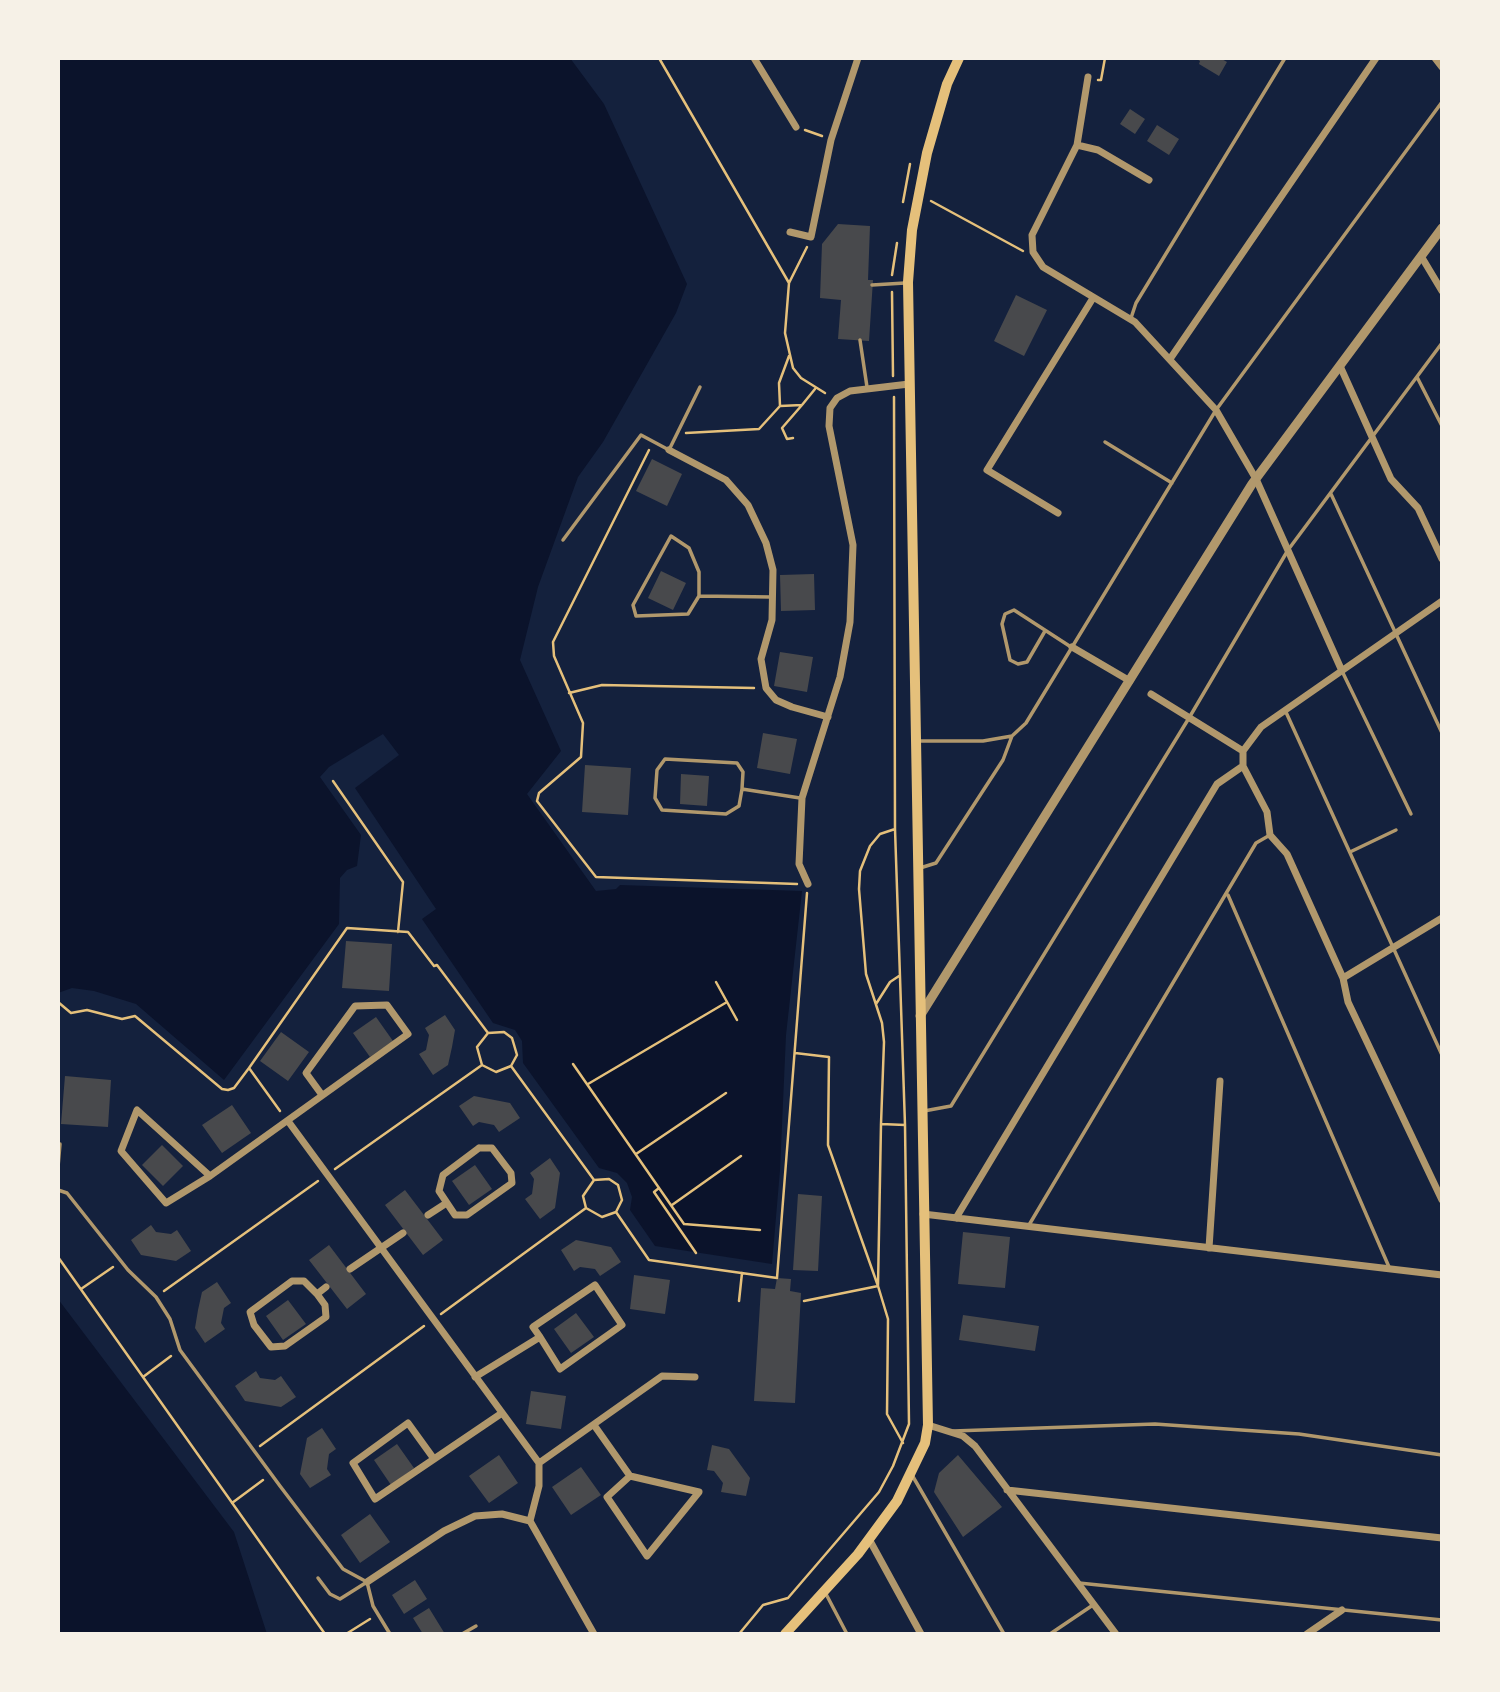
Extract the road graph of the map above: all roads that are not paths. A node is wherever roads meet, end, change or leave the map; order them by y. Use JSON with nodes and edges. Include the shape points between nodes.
{"nodes":[{"id":1,"x":754,"y":58,"type":"edge"},
{"id":2,"x":858,"y":58,"type":"edge"},
{"id":3,"x":959,"y":58,"type":"edge"},
{"id":4,"x":1285,"y":58,"type":"edge"},
{"id":5,"x":1376,"y":58,"type":"edge"},
{"id":6,"x":1435,"y":58,"type":"edge"},
{"id":7,"x":1442,"y":67,"type":"edge"},
{"id":8,"x":1088,"y":77,"type":"road end"},
{"id":9,"x":1442,"y":102,"type":"edge"},
{"id":10,"x":796,"y":127,"type":"road end"},
{"id":11,"x":1077,"y":145,"type":"junction"},
{"id":12,"x":1149,"y":180,"type":"dead end"},
{"id":13,"x":1442,"y":228,"type":"edge"},
{"id":14,"x":790,"y":232,"type":"dead end"},
{"id":15,"x":1421,"y":256,"type":"junction"},
{"id":16,"x":908,"y":282,"type":"junction"},
{"id":17,"x":872,"y":285,"type":"dead end"},
{"id":18,"x":1442,"y":291,"type":"edge"},
{"id":19,"x":1093,"y":298,"type":"junction"},
{"id":20,"x":1131,"y":319,"type":"junction"},
{"id":21,"x":860,"y":340,"type":"dead end"},
{"id":22,"x":1442,"y":343,"type":"edge"},
{"id":23,"x":1170,"y":359,"type":"junction"},
{"id":24,"x":1340,"y":366,"type":"junction"},
{"id":25,"x":1417,"y":377,"type":"junction"},
{"id":26,"x":909,"y":384,"type":"junction"},
{"id":27,"x":700,"y":387,"type":"dead end"},
{"id":28,"x":867,"y":387,"type":"junction"},
{"id":29,"x":1216,"y":411,"type":"junction"},
{"id":30,"x":1442,"y":426,"type":"edge"},
{"id":31,"x":1371,"y":437,"type":"junction"},
{"id":32,"x":1105,"y":442,"type":"dead end"},
{"id":33,"x":669,"y":450,"type":"junction"},
{"id":34,"x":1256,"y":479,"type":"junction"},
{"id":35,"x":1171,"y":483,"type":"junction"},
{"id":36,"x":1331,"y":492,"type":"junction"},
{"id":37,"x":1058,"y":513,"type":"dead end"},
{"id":38,"x":563,"y":540,"type":"dead end"},
{"id":39,"x":1288,"y":551,"type":"junction"},
{"id":40,"x":1442,"y":559,"type":"edge"},
{"id":41,"x":699,"y":596,"type":"junction"},
{"id":42,"x":773,"y":597,"type":"junction"},
{"id":43,"x":1442,"y":601,"type":"edge"},
{"id":44,"x":1045,"y":631,"type":"junction"},
{"id":45,"x":1396,"y":633,"type":"junction"},
{"id":46,"x":1072,"y":647,"type":"junction"},
{"id":47,"x":1342,"y":671,"type":"junction"},
{"id":48,"x":1130,"y":681,"type":"junction"},
{"id":49,"x":1151,"y":694,"type":"dead end"},
{"id":50,"x":1285,"y":710,"type":"junction"},
{"id":51,"x":828,"y":717,"type":"junction"},
{"id":52,"x":1189,"y":718,"type":"junction"},
{"id":53,"x":1442,"y":733,"type":"edge"},
{"id":54,"x":1012,"y":736,"type":"junction"},
{"id":55,"x":915,"y":741,"type":"junction"},
{"id":56,"x":1243,"y":751,"type":"junction"},
{"id":57,"x":1243,"y":766,"type":"junction"},
{"id":58,"x":742,"y":789,"type":"junction"},
{"id":59,"x":802,"y":798,"type":"junction"},
{"id":60,"x":1411,"y":814,"type":"dead end"},
{"id":61,"x":1396,"y":830,"type":"dead end"},
{"id":62,"x":1270,"y":835,"type":"junction"},
{"id":63,"x":1350,"y":852,"type":"junction"},
{"id":64,"x":917,"y":869,"type":"junction"},
{"id":65,"x":808,"y":884,"type":"road end"},
{"id":66,"x":1227,"y":894,"type":"junction"},
{"id":67,"x":1442,"y":918,"type":"edge"},
{"id":68,"x":1394,"y":947,"type":"junction"},
{"id":69,"x":1343,"y":978,"type":"junction"},
{"id":70,"x":920,"y":1016,"type":"junction"},
{"id":71,"x":1442,"y":1055,"type":"edge"},
{"id":72,"x":1220,"y":1081,"type":"dead end"},
{"id":73,"x":322,"y":1095,"type":"junction"},
{"id":74,"x":922,"y":1112,"type":"junction"},
{"id":75,"x":288,"y":1121,"type":"junction"},
{"id":76,"x":60,"y":1144,"type":"dead end"},
{"id":77,"x":58,"y":1167,"type":"edge"},
{"id":78,"x":210,"y":1176,"type":"junction"},
{"id":79,"x":58,"y":1190,"type":"edge"},
{"id":80,"x":1442,"y":1200,"type":"edge"},
{"id":81,"x":445,"y":1204,"type":"junction"},
{"id":82,"x":923,"y":1214,"type":"junction"},
{"id":83,"x":428,"y":1215,"type":"dead end"},
{"id":84,"x":956,"y":1218,"type":"junction"},
{"id":85,"x":1028,"y":1226,"type":"junction"},
{"id":86,"x":403,"y":1233,"type":"dead end"},
{"id":87,"x":379,"y":1248,"type":"junction"},
{"id":88,"x":1209,"y":1248,"type":"junction"},
{"id":89,"x":351,"y":1269,"type":"dead end"},
{"id":90,"x":1390,"y":1269,"type":"junction"},
{"id":91,"x":1442,"y":1275,"type":"edge"},
{"id":92,"x":326,"y":1287,"type":"dead end"},
{"id":93,"x":317,"y":1294,"type":"junction"},
{"id":94,"x":540,"y":1337,"type":"junction"},
{"id":95,"x":475,"y":1377,"type":"junction"},
{"id":96,"x":695,"y":1377,"type":"dead end"},
{"id":97,"x":502,"y":1413,"type":"junction"},
{"id":98,"x":594,"y":1425,"type":"junction"},
{"id":99,"x":928,"y":1425,"type":"junction"},
{"id":100,"x":947,"y":1432,"type":"junction"},
{"id":101,"x":1442,"y":1455,"type":"edge"},
{"id":102,"x":434,"y":1459,"type":"junction"},
{"id":103,"x":539,"y":1463,"type":"junction"},
{"id":104,"x":911,"y":1473,"type":"junction"},
{"id":105,"x":631,"y":1476,"type":"junction"},
{"id":106,"x":1007,"y":1490,"type":"junction"},
{"id":107,"x":530,"y":1521,"type":"junction"},
{"id":108,"x":1442,"y":1538,"type":"edge"},
{"id":109,"x":869,"y":1539,"type":"junction"},
{"id":110,"x":318,"y":1578,"type":"dead end"},
{"id":111,"x":367,"y":1583,"type":"junction"},
{"id":112,"x":1077,"y":1583,"type":"junction"},
{"id":113,"x":825,"y":1592,"type":"junction"},
{"id":114,"x":1093,"y":1605,"type":"junction"},
{"id":115,"x":1342,"y":1610,"type":"junction"},
{"id":116,"x":1442,"y":1620,"type":"edge"},
{"id":117,"x":476,"y":1626,"type":"dead end"},
{"id":118,"x":390,"y":1634,"type":"edge"},
{"id":119,"x":462,"y":1634,"type":"edge"},
{"id":120,"x":594,"y":1634,"type":"edge"},
{"id":121,"x":785,"y":1634,"type":"edge"},
{"id":122,"x":846,"y":1634,"type":"edge"},
{"id":123,"x":921,"y":1634,"type":"edge"},
{"id":124,"x":1004,"y":1634,"type":"edge"},
{"id":125,"x":1050,"y":1634,"type":"edge"},
{"id":126,"x":1116,"y":1634,"type":"edge"},
{"id":127,"x":1307,"y":1634,"type":"edge"}],
"edges":[{"from":1,"to":10,"type":"street"},
{"from":2,"to":14,"type":"street","via":[[831,140],[811,237]]},
{"from":3,"to":16,"type":"main road","via":[[947,84],[919,194]]},
{"from":4,"to":20,"type":"lane","via":[[1136,303]]},
{"from":5,"to":23,"type":"street"},
{"from":6,"to":7,"type":"street"},
{"from":8,"to":11,"type":"street"},
{"from":9,"to":29,"type":"lane"},
{"from":11,"to":12,"type":"street","via":[[1098,150]]},
{"from":11,"to":19,"type":"street","via":[[1031,235],[1033,252],[1043,267]]},
{"from":13,"to":15,"type":"street"},
{"from":15,"to":18,"type":"street"},
{"from":15,"to":24,"type":"street"},
{"from":16,"to":17,"type":"lane"},
{"from":16,"to":26,"type":"main road"},
{"from":19,"to":20,"type":"street"},
{"from":19,"to":37,"type":"street","via":[[987,470]]},
{"from":20,"to":23,"type":"street"},
{"from":21,"to":28,"type":"lane"},
{"from":22,"to":25,"type":"lane"},
{"from":23,"to":29,"type":"street"},
{"from":24,"to":31,"type":"street"},
{"from":24,"to":34,"type":"street"},
{"from":25,"to":30,"type":"lane"},
{"from":25,"to":31,"type":"lane"},
{"from":26,"to":28,"type":"street"},
{"from":26,"to":55,"type":"main road"},
{"from":27,"to":33,"type":"lane"},
{"from":28,"to":51,"type":"street","via":[[837,398],[830,408],[829,426],[853,545],[850,622]]},
{"from":29,"to":34,"type":"street"},
{"from":29,"to":35,"type":"lane"},
{"from":31,"to":36,"type":"lane"},
{"from":31,"to":40,"type":"street","via":[[1391,479],[1418,508]]},
{"from":32,"to":35,"type":"lane"},
{"from":33,"to":38,"type":"lane","via":[[640,435]]},
{"from":33,"to":42,"type":"street","via":[[726,480],[748,505],[766,543]]},
{"from":34,"to":39,"type":"street"},
{"from":34,"to":48,"type":"street"},
{"from":35,"to":46,"type":"lane"},
{"from":36,"to":39,"type":"lane"},
{"from":36,"to":45,"type":"lane"},
{"from":39,"to":47,"type":"street"},
{"from":39,"to":52,"type":"lane"},
{"from":41,"to":41,"type":"lane","via":[[688,614],[636,616],[633,605],[671,536],[689,548],[699,572]]},
{"from":41,"to":42,"type":"lane"},
{"from":42,"to":51,"type":"street","via":[[761,659],[766,688],[784,704]]},
{"from":43,"to":45,"type":"street"},
{"from":44,"to":44,"type":"lane","via":[[1027,662],[1010,660],[1003,637],[1005,614],[1014,610]]},
{"from":44,"to":46,"type":"lane"},
{"from":45,"to":47,"type":"street"},
{"from":45,"to":53,"type":"lane"},
{"from":46,"to":48,"type":"street"},
{"from":46,"to":54,"type":"lane","via":[[1026,723]]},
{"from":47,"to":50,"type":"street"},
{"from":47,"to":60,"type":"lane"},
{"from":48,"to":70,"type":"street"},
{"from":49,"to":52,"type":"street"},
{"from":50,"to":56,"type":"street","via":[[1261,727]]},
{"from":50,"to":63,"type":"lane"},
{"from":51,"to":59,"type":"street"},
{"from":52,"to":56,"type":"street"},
{"from":52,"to":74,"type":"lane","via":[[951,1106]]},
{"from":54,"to":55,"type":"lane","via":[[983,741]]},
{"from":54,"to":64,"type":"lane","via":[[1003,760],[936,863]]},
{"from":55,"to":64,"type":"main road"},
{"from":56,"to":57,"type":"street"},
{"from":57,"to":62,"type":"street","via":[[1267,812]]},
{"from":57,"to":84,"type":"street","via":[[1217,784]]},
{"from":58,"to":58,"type":"lane","via":[[739,806],[726,814],[662,810],[654,798],[656,770],[665,758],[737,763],[743,772]]},
{"from":58,"to":59,"type":"lane"},
{"from":59,"to":65,"type":"street","via":[[799,864]]},
{"from":61,"to":63,"type":"lane"},
{"from":62,"to":66,"type":"lane","via":[[1256,843]]},
{"from":62,"to":69,"type":"street","via":[[1287,854]]},
{"from":63,"to":68,"type":"lane"},
{"from":64,"to":70,"type":"main road"},
{"from":66,"to":85,"type":"lane"},
{"from":66,"to":90,"type":"lane"},
{"from":67,"to":68,"type":"street"},
{"from":68,"to":69,"type":"street"},
{"from":68,"to":71,"type":"lane"},
{"from":69,"to":80,"type":"street","via":[[1348,1002]]},
{"from":70,"to":74,"type":"main road"},
{"from":72,"to":88,"type":"street"},
{"from":73,"to":73,"type":"street","via":[[306,1073],[355,1006],[387,1005],[408,1034]]},
{"from":73,"to":75,"type":"street"},
{"from":74,"to":82,"type":"main road"},
{"from":75,"to":78,"type":"street"},
{"from":75,"to":87,"type":"street"},
{"from":76,"to":77,"type":"lane"},
{"from":78,"to":78,"type":"street","via":[[166,1203],[121,1151],[137,1110]]},
{"from":79,"to":111,"type":"lane","via":[[66,1193],[156,1297],[170,1319],[180,1350],[342,1569]]},
{"from":81,"to":81,"type":"street","via":[[439,1191],[443,1175],[480,1148],[492,1148],[511,1173],[512,1183],[467,1215],[455,1215]]},
{"from":81,"to":83,"type":"street"},
{"from":82,"to":84,"type":"street"},
{"from":82,"to":99,"type":"main road"},
{"from":84,"to":85,"type":"street"},
{"from":85,"to":88,"type":"street"},
{"from":86,"to":87,"type":"street"},
{"from":87,"to":89,"type":"street"},
{"from":87,"to":95,"type":"street"},
{"from":88,"to":90,"type":"street"},
{"from":90,"to":91,"type":"street"},
{"from":92,"to":93,"type":"street"},
{"from":93,"to":93,"type":"street","via":[[326,1317],[285,1346],[271,1347],[254,1325],[250,1312],[292,1281],[304,1281]]},
{"from":94,"to":94,"type":"street","via":[[533,1326],[595,1285],[622,1325],[560,1369]]},
{"from":94,"to":95,"type":"street"},
{"from":95,"to":97,"type":"street"},
{"from":96,"to":98,"type":"street","via":[[662,1376]]},
{"from":97,"to":102,"type":"street"},
{"from":97,"to":103,"type":"street"},
{"from":98,"to":103,"type":"street"},
{"from":98,"to":105,"type":"street"},
{"from":99,"to":100,"type":"street"},
{"from":99,"to":104,"type":"main road"},
{"from":100,"to":101,"type":"lane","via":[[1155,1424],[1298,1434]]},
{"from":100,"to":106,"type":"street","via":[[963,1436],[975,1446]]},
{"from":102,"to":102,"type":"street","via":[[375,1499],[353,1463],[408,1423]]},
{"from":103,"to":107,"type":"street","via":[[540,1486]]},
{"from":104,"to":109,"type":"main road","via":[[897,1502]]},
{"from":104,"to":124,"type":"lane"},
{"from":105,"to":105,"type":"street","via":[[699,1492],[647,1556],[607,1497]]},
{"from":106,"to":108,"type":"street"},
{"from":106,"to":112,"type":"street"},
{"from":107,"to":111,"type":"street","via":[[502,1514],[475,1516],[444,1531]]},
{"from":107,"to":120,"type":"street"},
{"from":109,"to":113,"type":"main road"},
{"from":109,"to":123,"type":"street"},
{"from":110,"to":111,"type":"lane","via":[[340,1599]]},
{"from":111,"to":118,"type":"lane","via":[[377,1614]]},
{"from":112,"to":114,"type":"street"},
{"from":112,"to":115,"type":"lane"},
{"from":113,"to":121,"type":"main road"},
{"from":113,"to":122,"type":"lane"},
{"from":114,"to":125,"type":"lane"},
{"from":114,"to":126,"type":"street"},
{"from":115,"to":116,"type":"lane"},
{"from":115,"to":127,"type":"street"},
{"from":117,"to":119,"type":"lane"}]}
